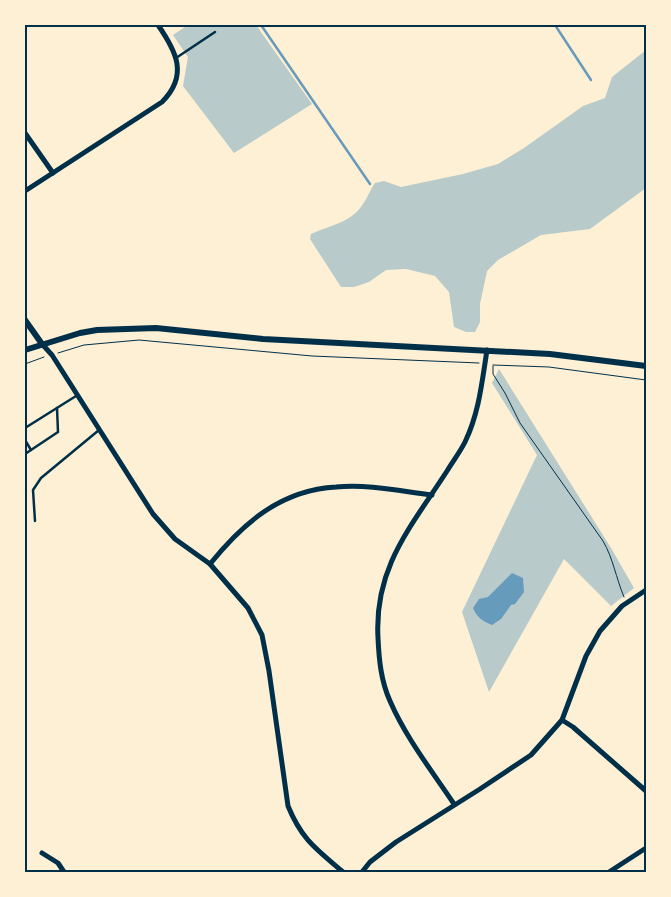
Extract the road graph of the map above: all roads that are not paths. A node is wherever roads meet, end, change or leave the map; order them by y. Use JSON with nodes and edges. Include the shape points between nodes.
{"nodes":[{"id":1,"x":158,"y":25,"type":"edge"},
{"id":2,"x":214,"y":32,"type":"dead end"},
{"id":3,"x":176,"y":58,"type":"junction"},
{"id":4,"x":25,"y":133,"type":"edge"},
{"id":5,"x":52,"y":173,"type":"junction"},
{"id":6,"x":25,"y":191,"type":"edge"},
{"id":7,"x":25,"y":320,"type":"edge"},
{"id":8,"x":42,"y":344,"type":"junction"},
{"id":9,"x":25,"y":350,"type":"edge"},
{"id":10,"x":487,"y":350,"type":"junction"},
{"id":11,"x":646,"y":366,"type":"edge"},
{"id":12,"x":77,"y":395,"type":"junction"},
{"id":13,"x":57,"y":408,"type":"junction"},
{"id":14,"x":25,"y":428,"type":"edge"},
{"id":15,"x":99,"y":430,"type":"junction"},
{"id":16,"x":25,"y":440,"type":"edge"},
{"id":17,"x":31,"y":450,"type":"junction"},
{"id":18,"x":25,"y":454,"type":"edge"},
{"id":19,"x":432,"y":495,"type":"junction"},
{"id":20,"x":35,"y":520,"type":"dead end"},
{"id":21,"x":210,"y":564,"type":"junction"},
{"id":22,"x":646,"y":590,"type":"edge"},
{"id":23,"x":562,"y":720,"type":"junction"},
{"id":24,"x":646,"y":790,"type":"edge"},
{"id":25,"x":454,"y":804,"type":"junction"},
{"id":26,"x":646,"y":848,"type":"edge"},
{"id":27,"x":42,"y":853,"type":"dead end"},
{"id":28,"x":64,"y":872,"type":"edge"},
{"id":29,"x":343,"y":872,"type":"edge"},
{"id":30,"x":362,"y":872,"type":"edge"},
{"id":31,"x":609,"y":872,"type":"edge"}],
"edges":[{"from":1,"to":3,"type":"street"},
{"from":2,"to":3,"type":"lane"},
{"from":3,"to":5,"type":"street","via":[[175,84],[162,102]]},
{"from":4,"to":5,"type":"street"},
{"from":5,"to":6,"type":"street"},
{"from":7,"to":8,"type":"street"},
{"from":8,"to":9,"type":"street"},
{"from":8,"to":10,"type":"street","via":[[80,333],[135,328],[292,341]]},
{"from":8,"to":12,"type":"street"},
{"from":10,"to":11,"type":"street"},
{"from":10,"to":19,"type":"street","via":[[476,418]]},
{"from":12,"to":13,"type":"lane"},
{"from":12,"to":15,"type":"street"},
{"from":13,"to":14,"type":"lane"},
{"from":13,"to":17,"type":"lane","via":[[58,432]]},
{"from":15,"to":20,"type":"lane","via":[[41,478],[33,490]]},
{"from":15,"to":21,"type":"street","via":[[153,514],[174,539]]},
{"from":16,"to":17,"type":"lane"},
{"from":17,"to":18,"type":"lane"},
{"from":19,"to":21,"type":"street","via":[[336,486],[306,491],[277,503],[254,518],[229,540]]},
{"from":19,"to":25,"type":"street","via":[[394,554],[383,582],[377,618],[379,667],[390,701]]},
{"from":21,"to":29,"type":"street","via":[[248,608],[262,635],[288,806],[296,825],[308,842]]},
{"from":22,"to":23,"type":"street","via":[[626,602],[607,621],[586,656]]},
{"from":23,"to":24,"type":"street"},
{"from":23,"to":25,"type":"street","via":[[531,755]]},
{"from":25,"to":30,"type":"street","via":[[396,842]]},
{"from":26,"to":31,"type":"street"},
{"from":27,"to":28,"type":"street","via":[[58,863]]}]}
